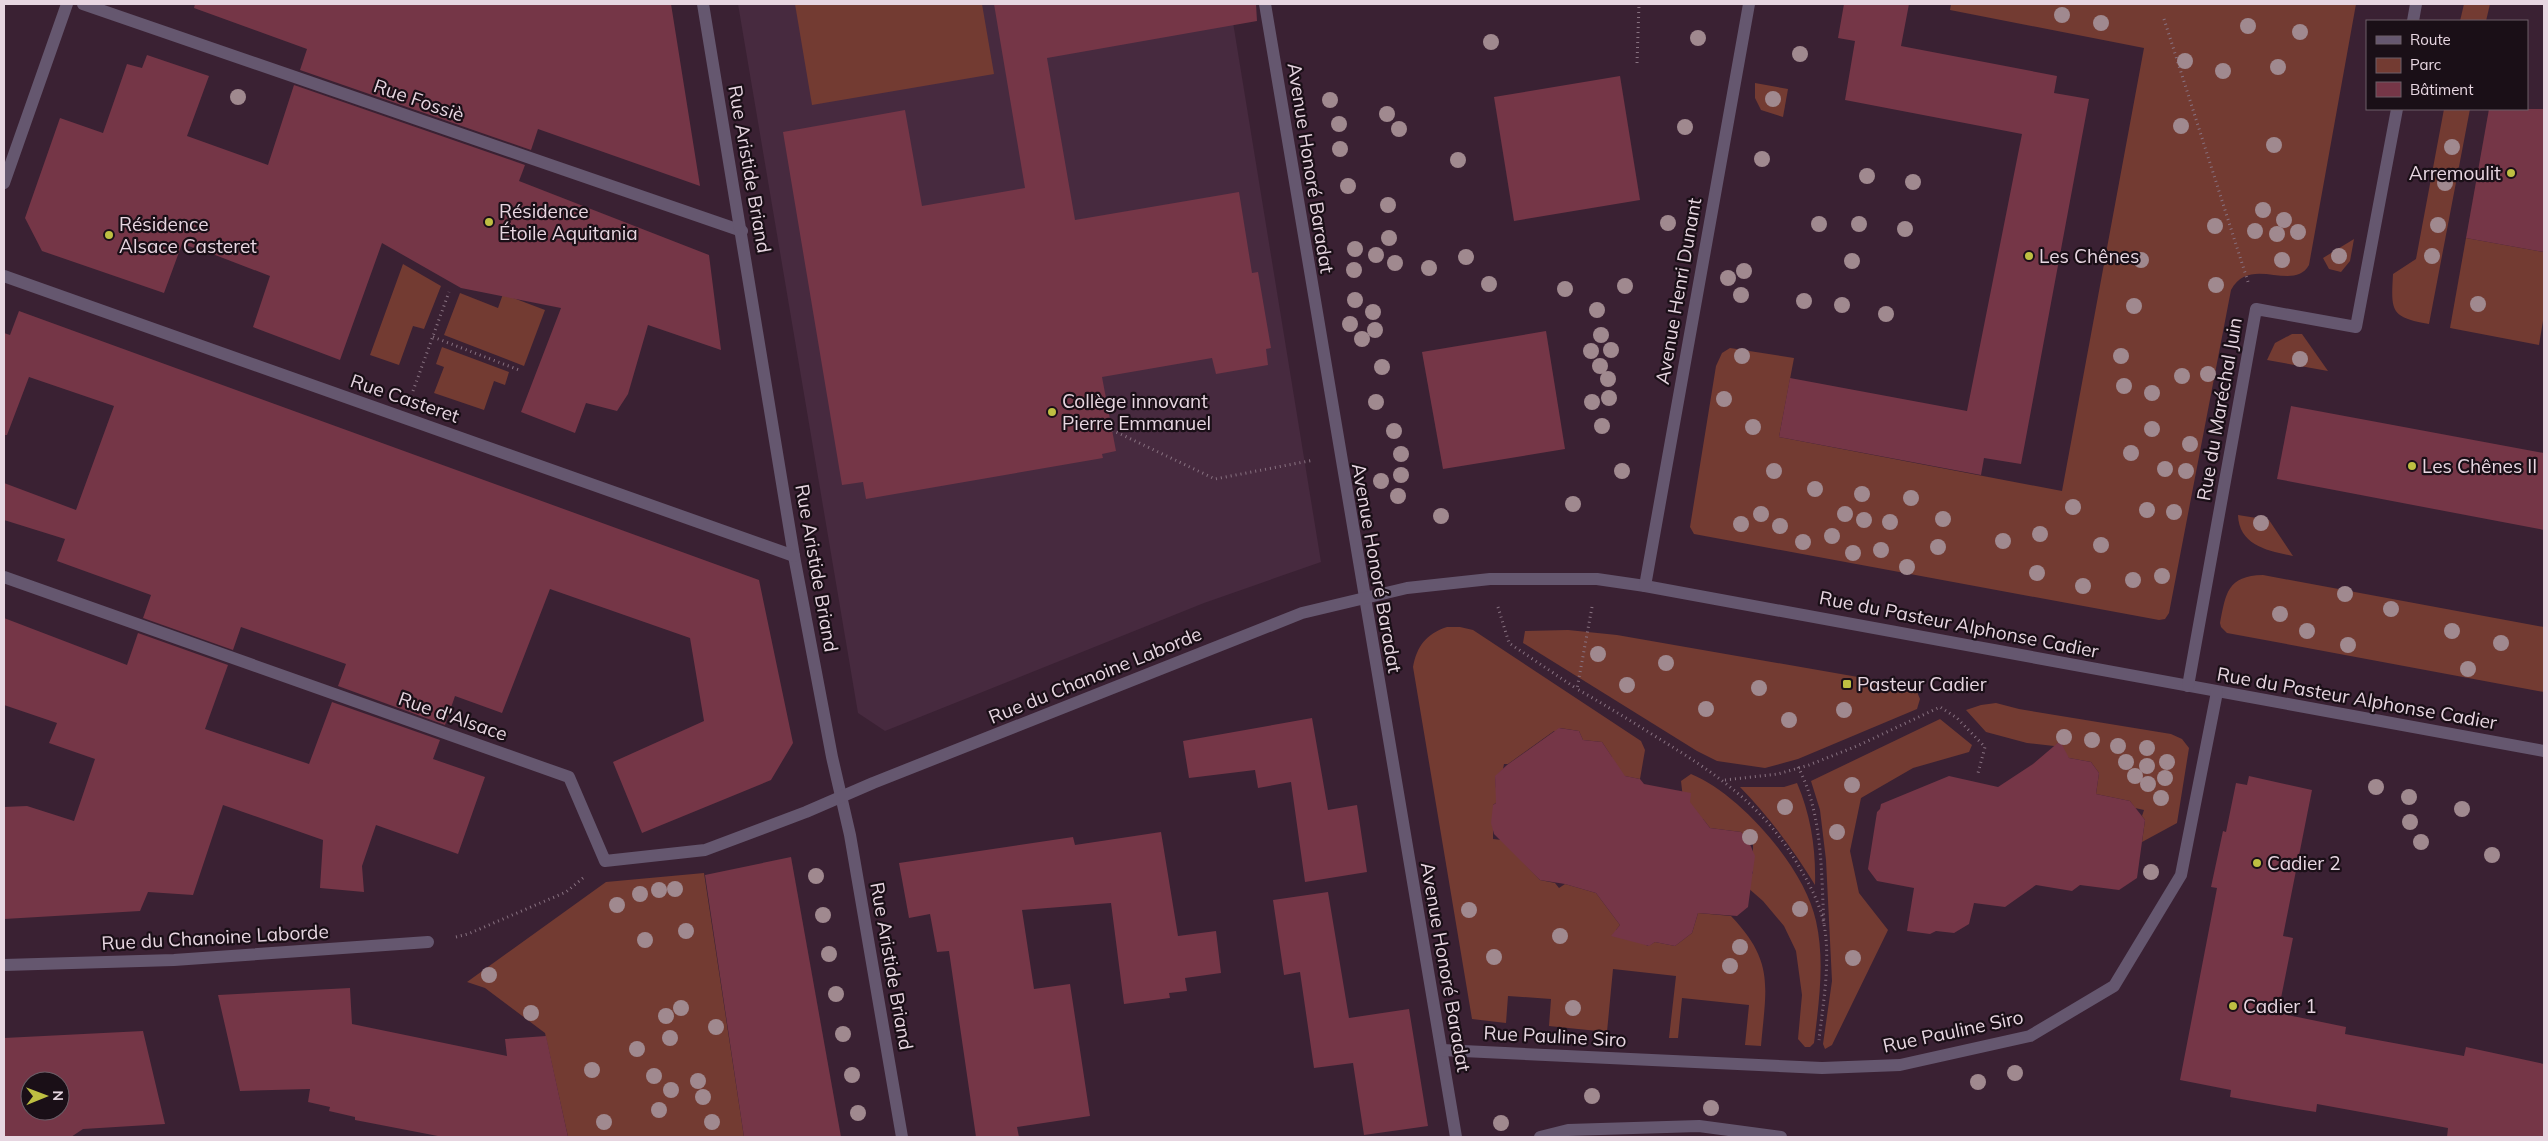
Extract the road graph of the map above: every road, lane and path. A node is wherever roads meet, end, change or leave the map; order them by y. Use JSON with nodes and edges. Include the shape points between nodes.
{"nodes":[{"id":1,"x":67,"y":4,"type":"edge"},
{"id":2,"x":83,"y":4,"type":"edge"},
{"id":3,"x":703,"y":4,"type":"edge"},
{"id":4,"x":1265,"y":4,"type":"edge"},
{"id":5,"x":1639,"y":4,"type":"edge"},
{"id":6,"x":1749,"y":4,"type":"edge"},
{"id":7,"x":2416,"y":4,"type":"edge"},
{"id":8,"x":2164,"y":19,"type":"dead end"},
{"id":9,"x":2413,"y":20,"type":"edge"},
{"id":10,"x":1637,"y":63,"type":"dead end"},
{"id":11,"x":2397,"y":110,"type":"edge"},
{"id":12,"x":4,"y":183,"type":"edge"},
{"id":13,"x":742,"y":231,"type":"junction"},
{"id":14,"x":4,"y":276,"type":"edge"},
{"id":15,"x":449,"y":292,"type":"dead end"},
{"id":16,"x":2256,"y":309,"type":"junction"},
{"id":17,"x":433,"y":337,"type":"junction"},
{"id":18,"x":520,"y":370,"type":"dead end"},
{"id":19,"x":403,"y":418,"type":"junction"},
{"id":20,"x":1112,"y":430,"type":"dead end"},
{"id":21,"x":1340,"y":455,"type":"junction"},
{"id":22,"x":794,"y":556,"type":"junction"},
{"id":23,"x":4,"y":577,"type":"edge"},
{"id":24,"x":1490,"y":579,"type":"junction"},
{"id":25,"x":1597,"y":579,"type":"junction"},
{"id":26,"x":1645,"y":586,"type":"junction"},
{"id":27,"x":1364,"y":598,"type":"junction"},
{"id":28,"x":2188,"y":686,"type":"junction"},
{"id":29,"x":1577,"y":690,"type":"junction"},
{"id":30,"x":2217,"y":692,"type":"junction"},
{"id":31,"x":2544,"y":751,"type":"edge"},
{"id":32,"x":1798,"y":767,"type":"junction"},
{"id":33,"x":1978,"y":773,"type":"dead end"},
{"id":34,"x":1724,"y":780,"type":"junction"},
{"id":35,"x":842,"y":796,"type":"junction"},
{"id":36,"x":605,"y":861,"type":"junction"},
{"id":37,"x":1825,"y":930,"type":"junction"},
{"id":38,"x":428,"y":942,"type":"joint"},
{"id":39,"x":4,"y":965,"type":"edge"},
{"id":40,"x":1442,"y":1050,"type":"junction"},
{"id":41,"x":1816,"y":1067,"type":"junction"},
{"id":42,"x":902,"y":1137,"type":"edge"},
{"id":43,"x":1456,"y":1137,"type":"edge"},
{"id":44,"x":1540,"y":1137,"type":"edge"},
{"id":45,"x":1781,"y":1137,"type":"edge"}],
"edges":[{"from":1,"to":12,"type":"street"},
{"from":2,"to":13,"type":"street","name":"Rue Fossiè"},
{"from":3,"to":13,"type":"street","name":"Rue Aristide Briand"},
{"from":4,"to":21,"type":"street","name":"Avenue Honoré Baradat"},
{"from":5,"to":10,"type":"path"},
{"from":6,"to":26,"type":"street","name":"Avenue Henri Dunant"},
{"from":7,"to":9,"type":"street"},
{"from":8,"to":16,"type":"path"},
{"from":11,"to":16,"type":"street","name":"Rue du Maréchal Juin","via":[[2356,327]]},
{"from":13,"to":22,"type":"street","name":"Rue Aristide Briand"},
{"from":14,"to":19,"type":"street","name":"Rue Casteret"},
{"from":15,"to":17,"type":"path"},
{"from":16,"to":28,"type":"street","name":"Rue du Maréchal Juin"},
{"from":17,"to":18,"type":"path"},
{"from":17,"to":19,"type":"path"},
{"from":19,"to":22,"type":"street","name":"Rue Casteret"},
{"from":20,"to":21,"type":"path","via":[[1215,479]]},
{"from":21,"to":27,"type":"street","name":"Avenue Honoré Baradat"},
{"from":22,"to":35,"type":"street","name":"Rue Aristide Briand"},
{"from":23,"to":36,"type":"street","name":"Rue d'Alsace","via":[[569,778]]},
{"from":24,"to":25,"type":"street","name":"Rue du Pasteur Alphonse Cadier"},
{"from":24,"to":27,"type":"street","name":"Rue du Pasteur Alphonse Cadier","via":[[1407,588]]},
{"from":24,"to":29,"type":"path","via":[[1509,643]]},
{"from":25,"to":26,"type":"street","name":"Rue du Pasteur Alphonse Cadier"},
{"from":25,"to":29,"type":"path"},
{"from":26,"to":28,"type":"street","name":"Rue du Pasteur Alphonse Cadier"},
{"from":27,"to":35,"type":"street","name":"Rue du Chanoine Laborde","via":[[1302,613]]},
{"from":27,"to":40,"type":"street","name":"Avenue Honoré Baradat"},
{"from":28,"to":30,"type":"street","name":"Rue du Pasteur Alphonse Cadier"},
{"from":29,"to":34,"type":"path"},
{"from":30,"to":31,"type":"street","name":"Rue du Pasteur Alphonse Cadier"},
{"from":30,"to":41,"type":"street","name":"Rue Pauline Siro","via":[[2181,875],[2114,986],[2030,1036],[1900,1065]]},
{"from":32,"to":33,"type":"path","via":[[1857,746],[1940,707],[1957,718],[1985,747]]},
{"from":32,"to":34,"type":"path","via":[[1778,774]]},
{"from":32,"to":37,"type":"path","via":[[1815,814]]},
{"from":34,"to":37,"type":"path","via":[[1760,813],[1792,853],[1813,891]]},
{"from":35,"to":36,"type":"street","via":[[705,850]]},
{"from":35,"to":42,"type":"street","name":"Rue Aristide Briand"},
{"from":36,"to":38,"type":"path","via":[[566,892],[468,934]]},
{"from":37,"to":41,"type":"path","via":[[1826,978]]},
{"from":38,"to":39,"type":"street","name":"Rue du Chanoine Laborde","via":[[174,960]]},
{"from":40,"to":41,"type":"street","name":"Rue Pauline Siro"},
{"from":40,"to":43,"type":"street","name":"Avenue Honoré Baradat"},
{"from":44,"to":45,"type":"street","via":[[1568,1130],[1699,1126]]}]}
